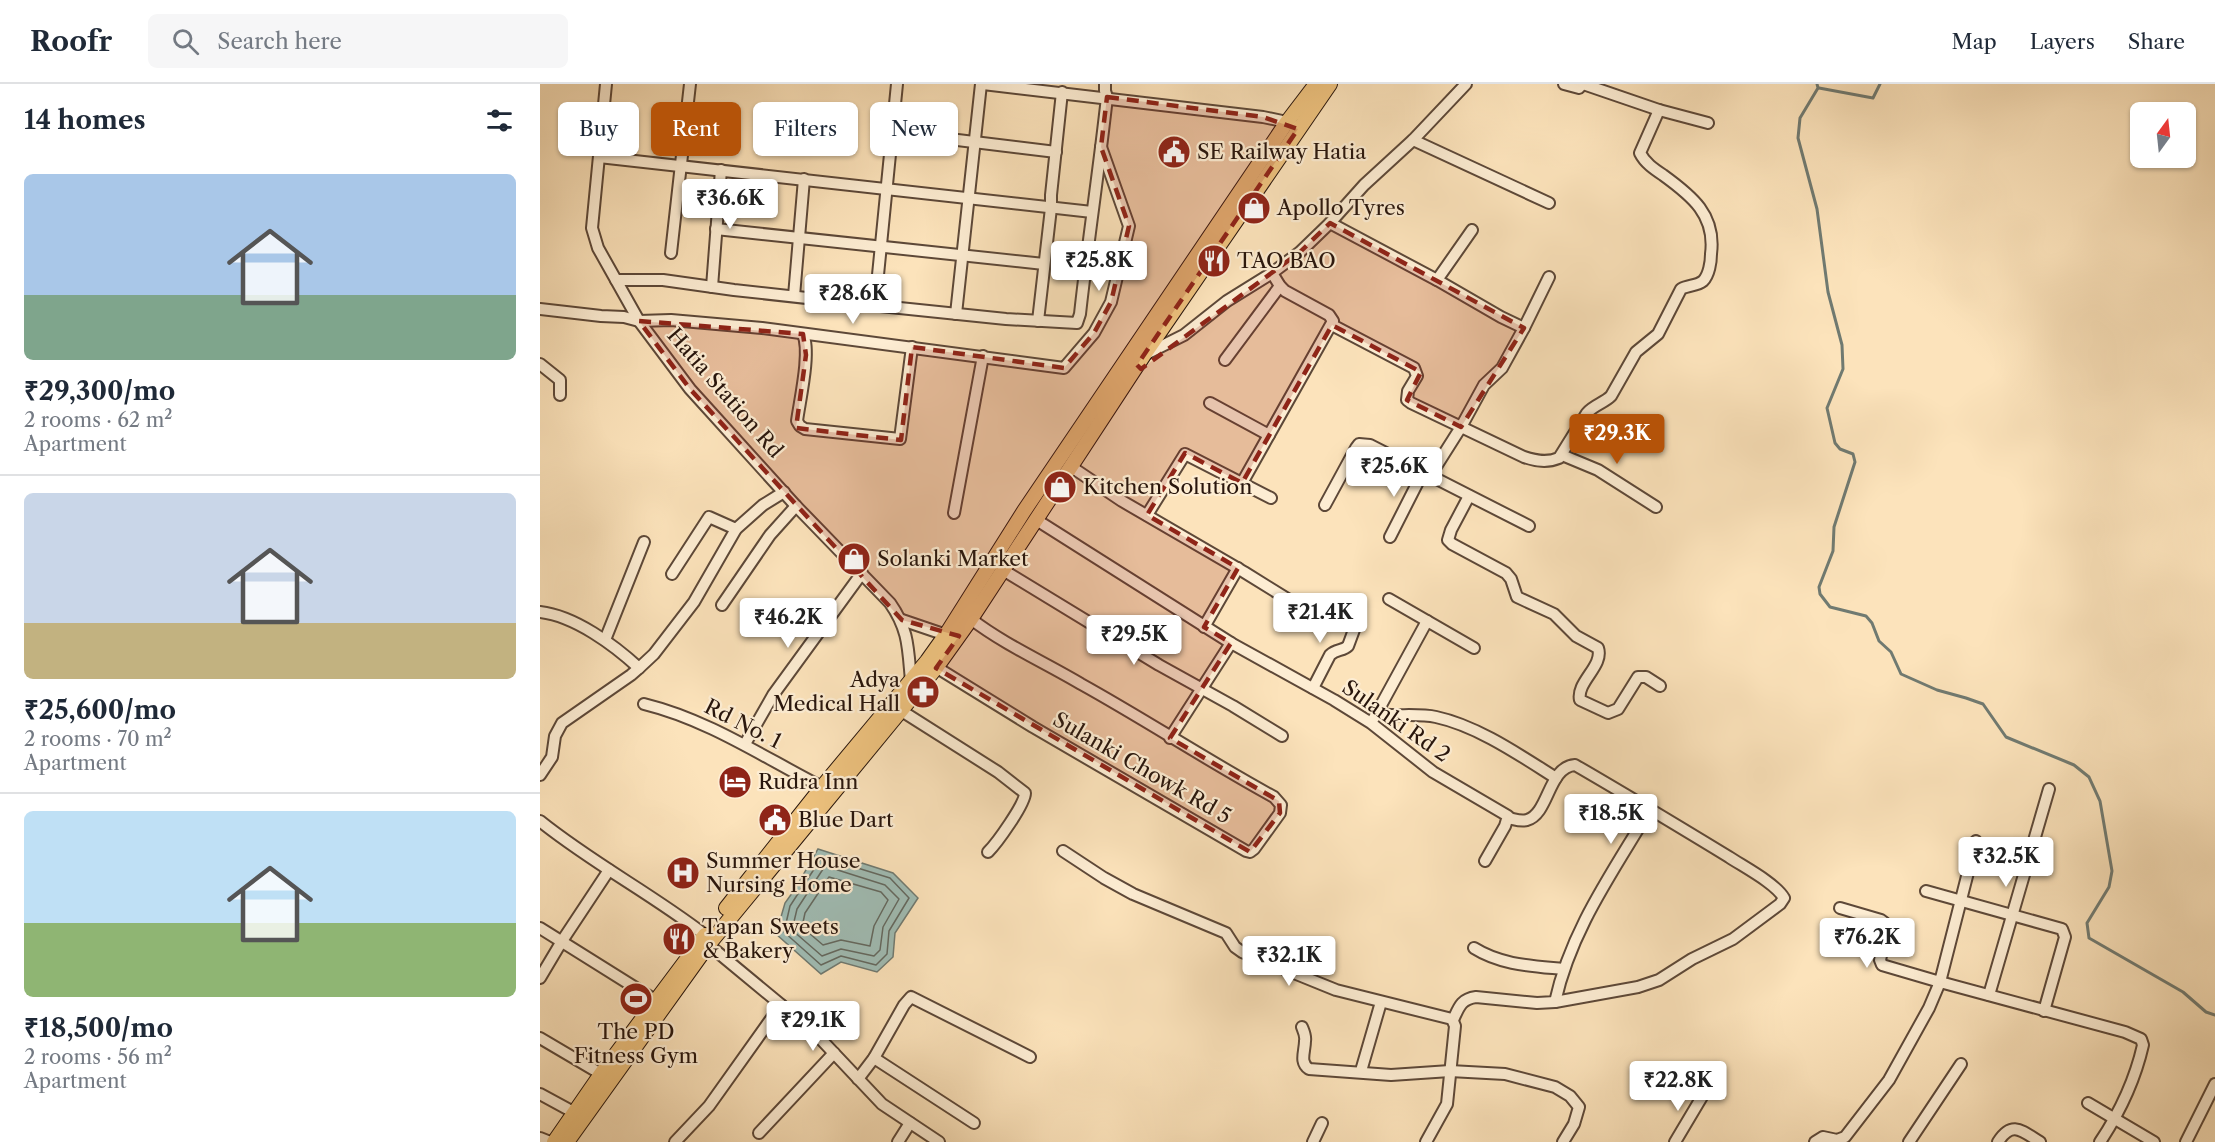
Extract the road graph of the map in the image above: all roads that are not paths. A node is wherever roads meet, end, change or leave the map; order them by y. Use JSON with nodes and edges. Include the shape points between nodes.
{"nodes":[{"id":1,"x":606,"y":84,"type":"edge"},
{"id":2,"x":690,"y":84,"type":"edge"},
{"id":3,"x":897,"y":84,"type":"edge"},
{"id":4,"x":982,"y":84,"type":"edge"},
{"id":5,"x":1106,"y":84,"type":"edge"},
{"id":6,"x":1316,"y":84,"type":"edge"},
{"id":7,"x":1330,"y":84,"type":"edge"},
{"id":8,"x":1466,"y":84,"type":"edge"},
{"id":9,"x":1564,"y":84,"type":"edge"},
{"id":10,"x":1583,"y":84,"type":"edge"},
{"id":11,"x":1062,"y":92,"type":"junction"},
{"id":12,"x":1107,"y":97,"type":"junction"},
{"id":13,"x":895,"y":102,"type":"edge"},
{"id":14,"x":1659,"y":110,"type":"junction"},
{"id":15,"x":1708,"y":123,"type":"dead end"},
{"id":16,"x":1292,"y":125,"type":"junction"},
{"id":17,"x":958,"y":139,"type":"edge"},
{"id":18,"x":1413,"y":140,"type":"junction"},
{"id":19,"x":975,"y":141,"type":"junction"},
{"id":20,"x":1101,"y":147,"type":"junction"},
{"id":21,"x":1056,"y":152,"type":"junction"},
{"id":22,"x":889,"y":156,"type":"edge"},
{"id":23,"x":599,"y":157,"type":"junction"},
{"id":24,"x":681,"y":166,"type":"junction"},
{"id":25,"x":721,"y":170,"type":"junction"},
{"id":26,"x":804,"y":179,"type":"junction"},
{"id":27,"x":885,"y":188,"type":"junction"},
{"id":28,"x":968,"y":199,"type":"junction"},
{"id":29,"x":1549,"y":203,"type":"dead end"},
{"id":30,"x":1051,"y":208,"type":"junction"},
{"id":31,"x":1092,"y":212,"type":"junction"},
{"id":32,"x":1330,"y":223,"type":"junction"},
{"id":33,"x":716,"y":229,"type":"junction"},
{"id":34,"x":1472,"y":230,"type":"dead end"},
{"id":35,"x":799,"y":238,"type":"junction"},
{"id":36,"x":880,"y":246,"type":"junction"},
{"id":37,"x":671,"y":253,"type":"dead end"},
{"id":38,"x":961,"y":256,"type":"junction"},
{"id":39,"x":1044,"y":264,"type":"junction"},
{"id":40,"x":1272,"y":273,"type":"junction"},
{"id":41,"x":1549,"y":278,"type":"dead end"},
{"id":42,"x":616,"y":280,"type":"junction"},
{"id":43,"x":1437,"y":280,"type":"junction"},
{"id":44,"x":1280,"y":286,"type":"junction"},
{"id":45,"x":712,"y":287,"type":"junction"},
{"id":46,"x":794,"y":296,"type":"junction"},
{"id":47,"x":875,"y":305,"type":"junction"},
{"id":48,"x":540,"y":309,"type":"edge"},
{"id":49,"x":956,"y":314,"type":"junction"},
{"id":50,"x":639,"y":321,"type":"junction"},
{"id":51,"x":1038,"y":321,"type":"junction"},
{"id":52,"x":1332,"y":325,"type":"junction"},
{"id":53,"x":1524,"y":328,"type":"junction"},
{"id":54,"x":803,"y":334,"type":"junction"},
{"id":55,"x":912,"y":347,"type":"junction"},
{"id":56,"x":1144,"y":355,"type":"junction"},
{"id":57,"x":983,"y":356,"type":"junction"},
{"id":58,"x":1225,"y":360,"type":"dead end"},
{"id":59,"x":540,"y":364,"type":"edge"},
{"id":60,"x":560,"y":395,"type":"dead end"},
{"id":61,"x":1210,"y":403,"type":"dead end"},
{"id":62,"x":1461,"y":427,"type":"junction"},
{"id":63,"x":1269,"y":435,"type":"junction"},
{"id":64,"x":1563,"y":455,"type":"junction"},
{"id":65,"x":1070,"y":466,"type":"junction"},
{"id":66,"x":1427,"y":474,"type":"junction"},
{"id":67,"x":1242,"y":483,"type":"junction"},
{"id":68,"x":784,"y":492,"type":"junction"},
{"id":69,"x":1469,"y":496,"type":"junction"},
{"id":70,"x":1271,"y":498,"type":"dead end"},
{"id":71,"x":1325,"y":505,"type":"dead end"},
{"id":72,"x":796,"y":506,"type":"junction"},
{"id":73,"x":1656,"y":507,"type":"dead end"},
{"id":74,"x":954,"y":513,"type":"dead end"},
{"id":75,"x":1147,"y":515,"type":"junction"},
{"id":76,"x":1035,"y":519,"type":"junction"},
{"id":77,"x":1529,"y":526,"type":"dead end"},
{"id":78,"x":736,"y":529,"type":"junction"},
{"id":79,"x":1390,"y":537,"type":"dead end"},
{"id":80,"x":644,"y":542,"type":"dead end"},
{"id":81,"x":1238,"y":568,"type":"junction"},
{"id":82,"x":1003,"y":570,"type":"junction"},
{"id":83,"x":862,"y":573,"type":"junction"},
{"id":84,"x":672,"y":574,"type":"dead end"},
{"id":85,"x":1389,"y":599,"type":"dead end"},
{"id":86,"x":722,"y":604,"type":"dead end"},
{"id":87,"x":1348,"y":606,"type":"dead end"},
{"id":88,"x":1302,"y":608,"type":"dead end"},
{"id":89,"x":540,"y":612,"type":"edge"},
{"id":90,"x":971,"y":618,"type":"junction"},
{"id":91,"x":902,"y":620,"type":"junction"},
{"id":92,"x":1427,"y":621,"type":"junction"},
{"id":93,"x":1204,"y":627,"type":"junction"},
{"id":94,"x":952,"y":636,"type":"junction"},
{"id":95,"x":605,"y":640,"type":"junction"},
{"id":96,"x":1231,"y":644,"type":"junction"},
{"id":97,"x":1474,"y":648,"type":"dead end"},
{"id":98,"x":932,"y":665,"type":"junction"},
{"id":99,"x":639,"y":668,"type":"junction"},
{"id":100,"x":915,"y":685,"type":"junction"},
{"id":101,"x":1660,"y":686,"type":"dead end"},
{"id":102,"x":1202,"y":688,"type":"junction"},
{"id":103,"x":1312,"y":688,"type":"junction"},
{"id":104,"x":644,"y":704,"type":"dead end"},
{"id":105,"x":896,"y":708,"type":"junction"},
{"id":106,"x":1373,"y":719,"type":"junction"},
{"id":107,"x":1282,"y":736,"type":"dead end"},
{"id":108,"x":1170,"y":738,"type":"junction"},
{"id":109,"x":745,"y":744,"type":"junction"},
{"id":110,"x":540,"y":775,"type":"edge"},
{"id":111,"x":1556,"y":778,"type":"junction"},
{"id":112,"x":822,"y":788,"type":"junction"},
{"id":113,"x":2049,"y":789,"type":"dead end"},
{"id":114,"x":1649,"y":808,"type":"junction"},
{"id":115,"x":1508,"y":818,"type":"junction"},
{"id":116,"x":540,"y":820,"type":"edge"},
{"id":117,"x":1976,"y":841,"type":"dead end"},
{"id":118,"x":1063,"y":851,"type":"dead end"},
{"id":119,"x":988,"y":852,"type":"dead end"},
{"id":120,"x":1485,"y":861,"type":"dead end"},
{"id":121,"x":609,"y":870,"type":"junction"},
{"id":122,"x":1926,"y":891,"type":"dead end"},
{"id":123,"x":1961,"y":900,"type":"junction"},
{"id":124,"x":1840,"y":908,"type":"dead end"},
{"id":125,"x":2013,"y":915,"type":"junction"},
{"id":126,"x":540,"y":928,"type":"edge"},
{"id":127,"x":705,"y":939,"type":"junction"},
{"id":128,"x":562,"y":941,"type":"junction"},
{"id":129,"x":1474,"y":948,"type":"dead end"},
{"id":130,"x":1563,"y":969,"type":"junction"},
{"id":131,"x":540,"y":978,"type":"edge"},
{"id":132,"x":1940,"y":982,"type":"junction"},
{"id":133,"x":1989,"y":995,"type":"junction"},
{"id":134,"x":655,"y":1000,"type":"junction"},
{"id":135,"x":1381,"y":1002,"type":"junction"},
{"id":136,"x":1555,"y":1002,"type":"junction"},
{"id":137,"x":781,"y":1005,"type":"junction"},
{"id":138,"x":2044,"y":1011,"type":"junction"},
{"id":139,"x":1453,"y":1020,"type":"junction"},
{"id":140,"x":1302,"y":1027,"type":"dead end"},
{"id":141,"x":540,"y":1038,"type":"edge"},
{"id":142,"x":834,"y":1053,"type":"junction"},
{"id":143,"x":1030,"y":1057,"type":"dead end"},
{"id":144,"x":874,"y":1058,"type":"junction"},
{"id":145,"x":1961,"y":1064,"type":"dead end"},
{"id":146,"x":1360,"y":1071,"type":"junction"},
{"id":147,"x":1450,"y":1071,"type":"junction"},
{"id":148,"x":601,"y":1074,"type":"junction"},
{"id":149,"x":858,"y":1079,"type":"junction"},
{"id":150,"x":2215,"y":1084,"type":"edge"},
{"id":151,"x":540,"y":1094,"type":"edge"},
{"id":152,"x":1703,"y":1095,"type":"dead end"},
{"id":153,"x":2088,"y":1103,"type":"dead end"},
{"id":154,"x":575,"y":1113,"type":"junction"},
{"id":155,"x":2115,"y":1119,"type":"junction"},
{"id":156,"x":910,"y":1123,"type":"junction"},
{"id":157,"x":974,"y":1123,"type":"dead end"},
{"id":158,"x":1322,"y":1123,"type":"dead end"},
{"id":159,"x":759,"y":1133,"type":"dead end"},
{"id":160,"x":540,"y":1138,"type":"edge"},
{"id":161,"x":552,"y":1142,"type":"edge"},
{"id":162,"x":567,"y":1142,"type":"edge"},
{"id":163,"x":675,"y":1142,"type":"edge"},
{"id":164,"x":898,"y":1142,"type":"edge"},
{"id":165,"x":939,"y":1142,"type":"edge"},
{"id":166,"x":1313,"y":1142,"type":"edge"},
{"id":167,"x":1426,"y":1142,"type":"edge"},
{"id":168,"x":1563,"y":1142,"type":"edge"},
{"id":169,"x":1675,"y":1142,"type":"edge"},
{"id":170,"x":1815,"y":1142,"type":"edge"},
{"id":171,"x":1909,"y":1142,"type":"edge"},
{"id":172,"x":1998,"y":1142,"type":"edge"},
{"id":173,"x":2040,"y":1142,"type":"edge"},
{"id":174,"x":2100,"y":1142,"type":"edge"},
{"id":175,"x":2154,"y":1142,"type":"edge"},
{"id":176,"x":2186,"y":1142,"type":"edge"}],
"edges":[{"from":1,"to":23,"type":"street","name":"Hatia Station Rd"},
{"from":2,"to":24,"type":"street"},
{"from":3,"to":13,"type":"street"},
{"from":4,"to":11,"type":"street"},
{"from":4,"to":19,"type":"street"},
{"from":5,"to":12,"type":"street"},
{"from":6,"to":16,"type":"main road"},
{"from":7,"to":16,"type":"main road"},
{"from":8,"to":18,"type":"street"},
{"from":9,"to":10,"type":"street","via":[[1579,88]]},
{"from":10,"to":14,"type":"street"},
{"from":11,"to":12,"type":"street"},
{"from":11,"to":21,"type":"street"},
{"from":12,"to":16,"type":"street","via":[[1263,117]]},
{"from":12,"to":20,"type":"street"},
{"from":14,"to":15,"type":"street"},
{"from":14,"to":64,"type":"street","via":[[1640,153],[1699,205],[1711,232],[1706,276],[1698,284],[1681,289],[1658,334],[1636,352],[1611,396],[1587,413]]},
{"from":16,"to":56,"type":"main road"},
{"from":16,"to":94,"type":"main road","via":[[1054,466]]},
{"from":17,"to":19,"type":"street"},
{"from":18,"to":29,"type":"street"},
{"from":18,"to":32,"type":"street"},
{"from":19,"to":21,"type":"street"},
{"from":19,"to":28,"type":"street"},
{"from":20,"to":31,"type":"street"},
{"from":20,"to":57,"type":"street","via":[[1129,226],[1104,317],[1064,368]]},
{"from":21,"to":30,"type":"street"},
{"from":22,"to":27,"type":"street"},
{"from":23,"to":24,"type":"street"},
{"from":23,"to":42,"type":"street","name":"Hatia Station Rd","via":[[592,228],[597,248]]},
{"from":24,"to":25,"type":"street"},
{"from":24,"to":37,"type":"street"},
{"from":25,"to":26,"type":"street"},
{"from":25,"to":33,"type":"street"},
{"from":26,"to":27,"type":"street"},
{"from":26,"to":35,"type":"street"},
{"from":27,"to":28,"type":"street"},
{"from":27,"to":36,"type":"street"},
{"from":28,"to":30,"type":"street"},
{"from":28,"to":38,"type":"street"},
{"from":30,"to":31,"type":"street"},
{"from":30,"to":39,"type":"street"},
{"from":31,"to":51,"type":"street","via":[[1077,323]]},
{"from":32,"to":40,"type":"street"},
{"from":32,"to":43,"type":"street"},
{"from":33,"to":35,"type":"street"},
{"from":33,"to":45,"type":"street"},
{"from":34,"to":43,"type":"street"},
{"from":35,"to":36,"type":"street"},
{"from":35,"to":46,"type":"street"},
{"from":36,"to":38,"type":"street"},
{"from":36,"to":47,"type":"street"},
{"from":38,"to":39,"type":"street"},
{"from":38,"to":49,"type":"street"},
{"from":39,"to":51,"type":"street"},
{"from":40,"to":44,"type":"street"},
{"from":40,"to":56,"type":"street","via":[[1227,301],[1184,335]]},
{"from":41,"to":53,"type":"street"},
{"from":42,"to":45,"type":"street","via":[[654,279]]},
{"from":42,"to":50,"type":"street","name":"Hatia Station Rd"},
{"from":43,"to":53,"type":"street"},
{"from":44,"to":52,"type":"street","via":[[1329,315]]},
{"from":44,"to":58,"type":"street"},
{"from":45,"to":46,"type":"street"},
{"from":46,"to":47,"type":"street"},
{"from":47,"to":49,"type":"street"},
{"from":48,"to":50,"type":"street"},
{"from":49,"to":51,"type":"street"},
{"from":50,"to":54,"type":"street","via":[[671,320]]},
{"from":50,"to":68,"type":"street","name":"Hatia Station Rd","via":[[690,389]]},
{"from":52,"to":62,"type":"street","via":[[1414,368],[1417,376],[1407,400]]},
{"from":52,"to":63,"type":"street"},
{"from":53,"to":62,"type":"street","via":[[1502,368],[1484,385]]},
{"from":54,"to":55,"type":"street"},
{"from":54,"to":55,"type":"street","via":[[807,342],[797,421],[805,429],[850,435],[900,439]]},
{"from":55,"to":57,"type":"street"},
{"from":56,"to":65,"type":"main road"},
{"from":57,"to":74,"type":"street"},
{"from":59,"to":60,"type":"street","via":[[560,380]]},
{"from":61,"to":63,"type":"street"},
{"from":62,"to":64,"type":"street","via":[[1538,461],[1552,461]]},
{"from":62,"to":66,"type":"street"},
{"from":63,"to":67,"type":"street"},
{"from":64,"to":73,"type":"street","via":[[1598,470]]},
{"from":65,"to":75,"type":"street"},
{"from":65,"to":76,"type":"main road"},
{"from":66,"to":69,"type":"street"},
{"from":66,"to":71,"type":"street","via":[[1370,445],[1359,444]]},
{"from":66,"to":79,"type":"street"},
{"from":67,"to":70,"type":"street"},
{"from":67,"to":75,"type":"street","via":[[1185,454]]},
{"from":68,"to":72,"type":"street","name":"Hatia Station Rd"},
{"from":68,"to":78,"type":"street"},
{"from":69,"to":77,"type":"street"},
{"from":69,"to":101,"type":"street","via":[[1448,540],[1506,573],[1517,597],[1554,614],[1576,636],[1599,651],[1580,700],[1608,713],[1618,708],[1638,676]]},
{"from":72,"to":83,"type":"street","name":"Hatia Station Rd"},
{"from":72,"to":86,"type":"street","via":[[770,535]]},
{"from":75,"to":81,"type":"street"},
{"from":76,"to":82,"type":"main road"},
{"from":76,"to":93,"type":"street","name":"Sulanki Rd 2"},
{"from":78,"to":84,"type":"street","via":[[712,516],[707,518]]},
{"from":78,"to":99,"type":"street","via":[[694,602]]},
{"from":80,"to":95,"type":"street"},
{"from":81,"to":88,"type":"street"},
{"from":81,"to":93,"type":"street"},
{"from":82,"to":90,"type":"main road"},
{"from":82,"to":102,"type":"street"},
{"from":83,"to":91,"type":"street","name":"Hatia Station Rd"},
{"from":83,"to":109,"type":"street","via":[[777,688]]},
{"from":85,"to":92,"type":"street"},
{"from":87,"to":103,"type":"street","via":[[1358,619],[1348,646],[1330,655]]},
{"from":89,"to":95,"type":"street","via":[[571,622]]},
{"from":90,"to":94,"type":"main road"},
{"from":90,"to":108,"type":"street","via":[[993,636]]},
{"from":91,"to":94,"type":"street"},
{"from":91,"to":100,"type":"street"},
{"from":92,"to":97,"type":"street"},
{"from":92,"to":106,"type":"street"},
{"from":93,"to":96,"type":"street","name":"Sulanki Rd 2"},
{"from":94,"to":98,"type":"main road"},
{"from":95,"to":99,"type":"street"},
{"from":96,"to":102,"type":"street"},
{"from":96,"to":103,"type":"street","name":"Sulanki Rd 2"},
{"from":98,"to":100,"type":"main road"},
{"from":98,"to":108,"type":"street","name":"Sulanki Chowk Rd 5","via":[[1250,852],[1277,818],[1279,801]]},
{"from":99,"to":110,"type":"street","via":[[562,723],[555,736],[552,758]]},
{"from":100,"to":105,"type":"main road"},
{"from":102,"to":107,"type":"street"},
{"from":102,"to":108,"type":"street"},
{"from":103,"to":106,"type":"street","name":"Sulanki Rd 2"},
{"from":104,"to":109,"type":"street","name":"Rd No. 1","via":[[703,723]]},
{"from":105,"to":112,"type":"main road"},
{"from":105,"to":119,"type":"street","via":[[1025,793],[1009,825]]},
{"from":105,"to":127,"type":"main road"},
{"from":106,"to":111,"type":"street","via":[[1446,719],[1502,745]]},
{"from":106,"to":115,"type":"street","name":"Sulanki Rd 2","via":[[1433,772]]},
{"from":109,"to":112,"type":"street","name":"Rd No. 1"},
{"from":111,"to":114,"type":"street","via":[[1575,765]]},
{"from":111,"to":115,"type":"street","via":[[1530,819]]},
{"from":112,"to":127,"type":"main road"},
{"from":113,"to":125,"type":"street"},
{"from":114,"to":130,"type":"street","via":[[1587,915]]},
{"from":114,"to":136,"type":"street","via":[[1779,891],[1783,902],[1733,939],[1659,980]]},
{"from":115,"to":120,"type":"street"},
{"from":116,"to":121,"type":"street"},
{"from":117,"to":123,"type":"street"},
{"from":118,"to":135,"type":"street","via":[[1133,894],[1226,933],[1242,952],[1314,982]]},
{"from":121,"to":127,"type":"street","via":[[686,919]]},
{"from":121,"to":128,"type":"street"},
{"from":122,"to":123,"type":"street"},
{"from":123,"to":125,"type":"street"},
{"from":123,"to":132,"type":"street"},
{"from":124,"to":132,"type":"street","via":[[1885,923],[1882,965]]},
{"from":125,"to":133,"type":"street"},
{"from":125,"to":138,"type":"street","via":[[2065,932]]},
{"from":126,"to":128,"type":"street"},
{"from":127,"to":134,"type":"main road"},
{"from":127,"to":137,"type":"street"},
{"from":127,"to":162,"type":"main road"},
{"from":128,"to":131,"type":"street"},
{"from":128,"to":134,"type":"street"},
{"from":129,"to":130,"type":"street","via":[[1522,965]]},
{"from":130,"to":136,"type":"street"},
{"from":132,"to":133,"type":"street"},
{"from":132,"to":170,"type":"street","via":[[1882,1090],[1845,1137],[1823,1137]]},
{"from":133,"to":138,"type":"street"},
{"from":134,"to":148,"type":"main road"},
{"from":135,"to":139,"type":"street"},
{"from":135,"to":146,"type":"street"},
{"from":136,"to":139,"type":"street","via":[[1468,998]]},
{"from":137,"to":142,"type":"street"},
{"from":137,"to":163,"type":"street","via":[[709,1106]]},
{"from":138,"to":155,"type":"street","via":[[2141,1039],[2143,1045],[2132,1084]]},
{"from":139,"to":147,"type":"street"},
{"from":140,"to":146,"type":"street","via":[[1305,1066],[1314,1070]]},
{"from":141,"to":148,"type":"street"},
{"from":142,"to":149,"type":"street"},
{"from":142,"to":159,"type":"street"},
{"from":143,"to":144,"type":"street","via":[[911,997]]},
{"from":144,"to":149,"type":"street"},
{"from":144,"to":157,"type":"street"},
{"from":145,"to":171,"type":"street"},
{"from":146,"to":147,"type":"street","via":[[1391,1075]]},
{"from":147,"to":167,"type":"street","via":[[1447,1104]]},
{"from":147,"to":168,"type":"street","via":[[1504,1074],[1545,1084],[1570,1096],[1577,1102],[1578,1113]]},
{"from":148,"to":154,"type":"main road"},
{"from":149,"to":156,"type":"street","via":[[882,1104]]},
{"from":150,"to":176,"type":"street"},
{"from":151,"to":154,"type":"street"},
{"from":152,"to":169,"type":"street"},
{"from":153,"to":155,"type":"street"},
{"from":154,"to":161,"type":"main road"},
{"from":155,"to":174,"type":"street"},
{"from":155,"to":175,"type":"street"},
{"from":156,"to":164,"type":"street"},
{"from":156,"to":165,"type":"street"},
{"from":158,"to":166,"type":"street"},
{"from":160,"to":161,"type":"street"},
{"from":172,"to":173,"type":"street","via":[[2009,1129]]}]}
